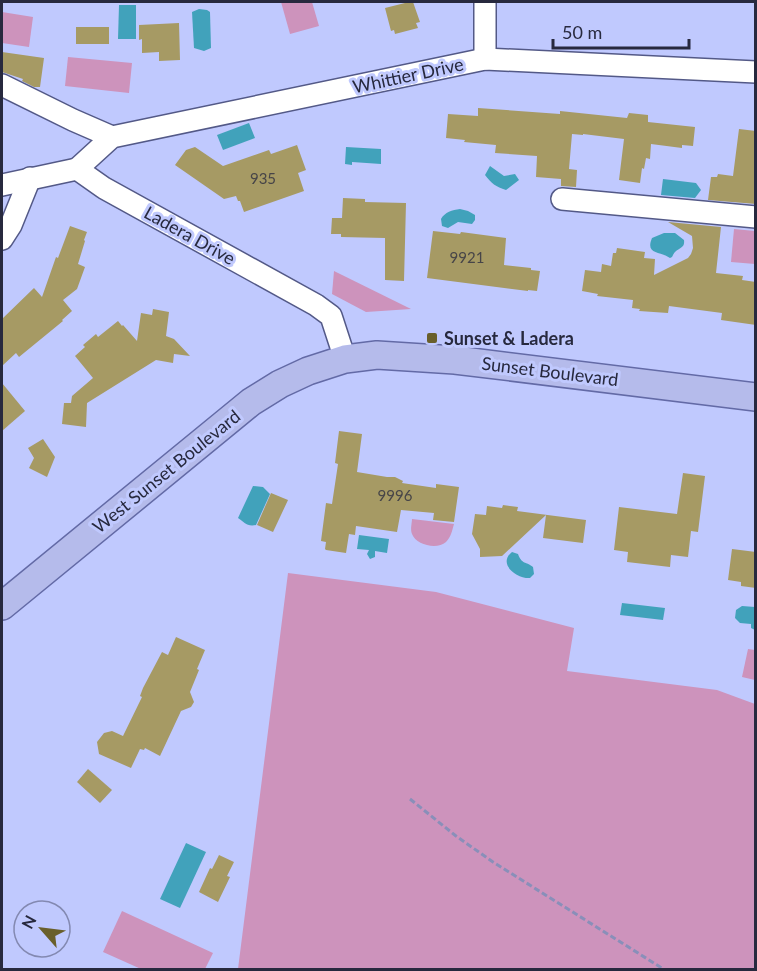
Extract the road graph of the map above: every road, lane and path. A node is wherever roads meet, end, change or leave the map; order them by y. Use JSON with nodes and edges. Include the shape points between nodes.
{"nodes":[{"id":1,"x":485,"y":2,"type":"edge"},
{"id":2,"x":485,"y":58,"type":"junction"},
{"id":3,"x":756,"y":72,"type":"edge"},
{"id":4,"x":2,"y":85,"type":"edge"},
{"id":5,"x":112,"y":137,"type":"junction"},
{"id":6,"x":77,"y":169,"type":"junction"},
{"id":7,"x":30,"y":178,"type":"junction"},
{"id":8,"x":2,"y":185,"type":"edge"},
{"id":9,"x":562,"y":199,"type":"dead end"},
{"id":10,"x":756,"y":217,"type":"edge"},
{"id":11,"x":2,"y":239,"type":"edge"},
{"id":12,"x":345,"y":359,"type":"junction"},
{"id":13,"x":756,"y":397,"type":"edge"},
{"id":14,"x":2,"y":606,"type":"edge"},
{"id":15,"x":410,"y":799,"type":"dead end"},
{"id":16,"x":665,"y":969,"type":"edge"}],
"edges":[{"from":1,"to":2,"type":"street"},
{"from":2,"to":3,"type":"street","name":"Whittier Drive"},
{"from":2,"to":5,"type":"street","name":"Whittier Drive"},
{"from":4,"to":5,"type":"street"},
{"from":5,"to":6,"type":"street"},
{"from":6,"to":7,"type":"street"},
{"from":6,"to":12,"type":"street","name":"Ladera Drive","via":[[104,189],[316,305],[331,316]]},
{"from":7,"to":8,"type":"street"},
{"from":7,"to":11,"type":"street"},
{"from":9,"to":10,"type":"street"},
{"from":12,"to":13,"type":"main road","name":"Sunset Boulevard","via":[[377,355],[455,360]]},
{"from":12,"to":14,"type":"main road","name":"West Sunset Boulevard","via":[[308,371],[251,402]]},
{"from":15,"to":16,"type":"path","via":[[493,862]]}]}
